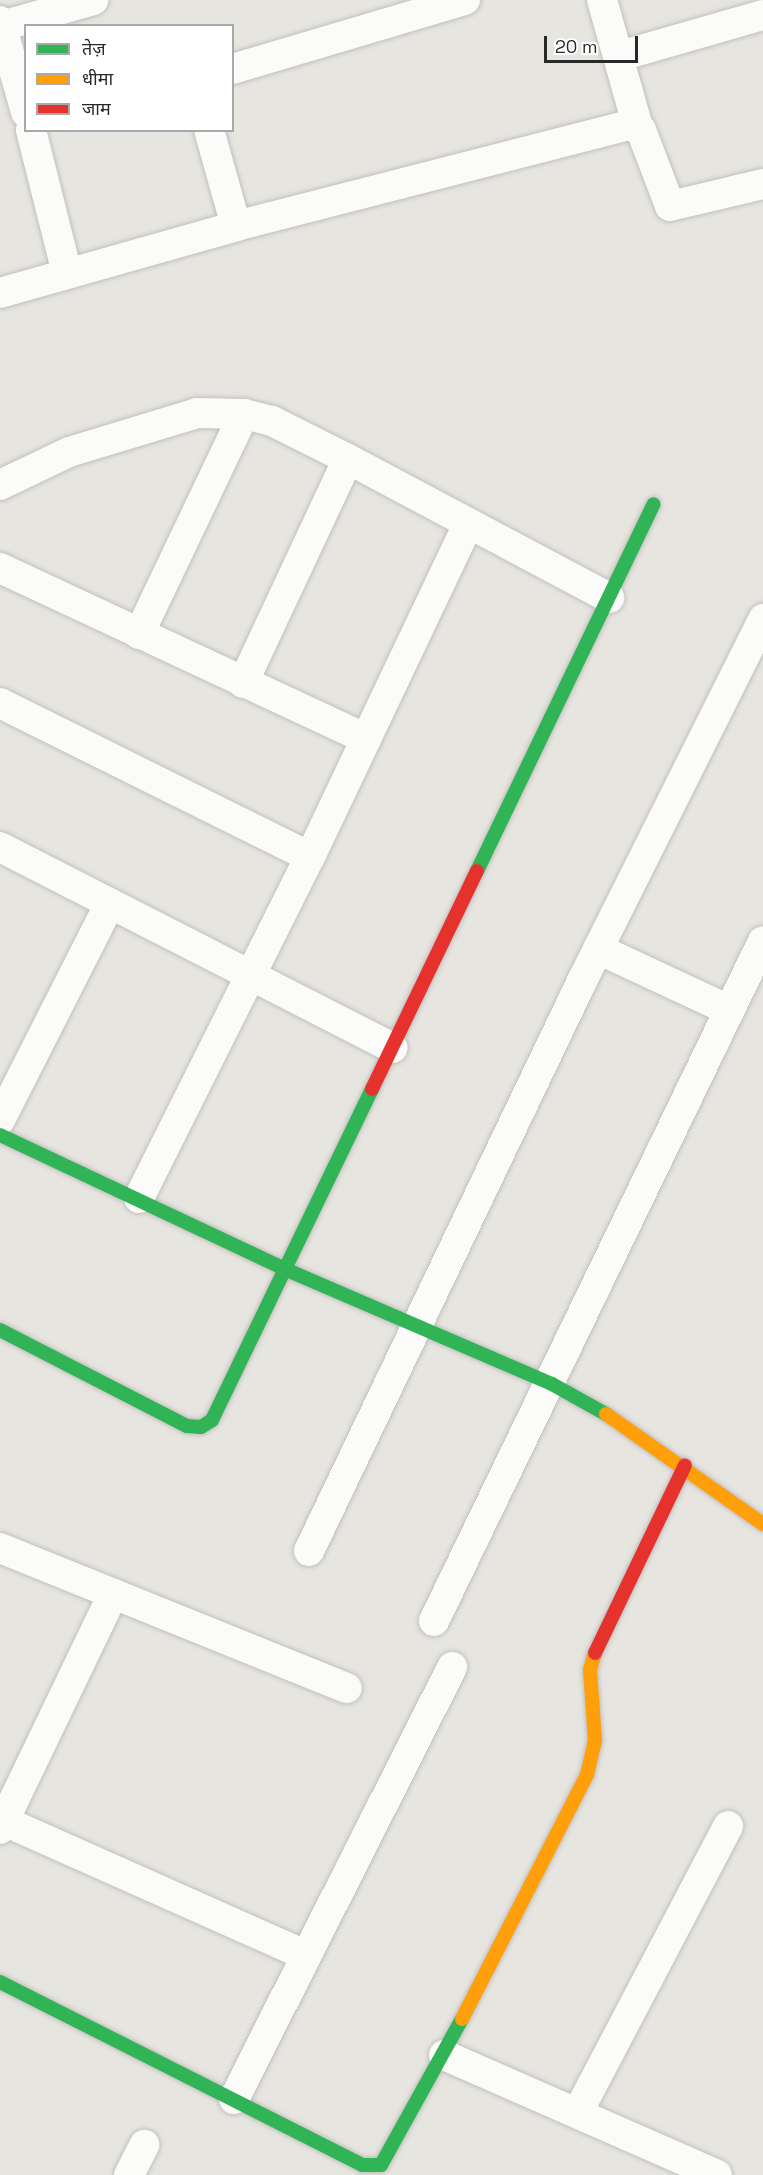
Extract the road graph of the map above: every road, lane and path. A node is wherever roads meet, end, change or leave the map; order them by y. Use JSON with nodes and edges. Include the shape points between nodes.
{"nodes":[{"id":1,"x":93,"y":0,"type":"edge"},
{"id":2,"x":465,"y":0,"type":"edge"},
{"id":3,"x":602,"y":0,"type":"edge"},
{"id":4,"x":763,"y":15,"type":"edge"},
{"id":5,"x":1,"y":23,"type":"edge"},
{"id":6,"x":620,"y":56,"type":"junction"},
{"id":7,"x":5,"y":58,"type":"edge"},
{"id":8,"x":234,"y":68,"type":"edge"},
{"id":9,"x":24,"y":107,"type":"edge"},
{"id":10,"x":637,"y":124,"type":"junction"},
{"id":11,"x":32,"y":132,"type":"edge"},
{"id":12,"x":210,"y":132,"type":"edge"},
{"id":13,"x":763,"y":184,"type":"edge"},
{"id":14,"x":236,"y":226,"type":"junction"},
{"id":15,"x":67,"y":273,"type":"junction"},
{"id":16,"x":0,"y":293,"type":"edge"},
{"id":17,"x":244,"y":414,"type":"junction"},
{"id":18,"x":348,"y":459,"type":"junction"},
{"id":19,"x":0,"y":486,"type":"edge"},
{"id":20,"x":654,"y":504,"type":"dead end"},
{"id":21,"x":466,"y":526,"type":"junction"},
{"id":22,"x":0,"y":568,"type":"edge"},
{"id":23,"x":609,"y":598,"type":"junction"},
{"id":24,"x":763,"y":619,"type":"edge"},
{"id":25,"x":139,"y":634,"type":"junction"},
{"id":26,"x":243,"y":683,"type":"junction"},
{"id":27,"x":0,"y":702,"type":"edge"},
{"id":28,"x":366,"y":739,"type":"junction"},
{"id":29,"x":0,"y":847,"type":"edge"},
{"id":30,"x":310,"y":857,"type":"junction"},
{"id":31,"x":110,"y":903,"type":"junction"},
{"id":32,"x":763,"y":941,"type":"edge"},
{"id":33,"x":598,"y":949,"type":"junction"},
{"id":34,"x":252,"y":976,"type":"junction"},
{"id":35,"x":729,"y":1010,"type":"junction"},
{"id":36,"x":393,"y":1048,"type":"junction"},
{"id":37,"x":0,"y":1119,"type":"edge"},
{"id":38,"x":0,"y":1135,"type":"edge"},
{"id":39,"x":139,"y":1198,"type":"junction"},
{"id":40,"x":286,"y":1270,"type":"junction"},
{"id":41,"x":420,"y":1323,"type":"junction"},
{"id":42,"x":0,"y":1330,"type":"edge"},
{"id":43,"x":552,"y":1384,"type":"junction"},
{"id":44,"x":685,"y":1465,"type":"junction"},
{"id":45,"x":763,"y":1524,"type":"edge"},
{"id":46,"x":0,"y":1548,"type":"edge"},
{"id":47,"x":309,"y":1551,"type":"dead end"},
{"id":48,"x":112,"y":1594,"type":"junction"},
{"id":49,"x":434,"y":1621,"type":"dead end"},
{"id":50,"x":452,"y":1667,"type":"dead end"},
{"id":51,"x":347,"y":1688,"type":"dead end"},
{"id":52,"x":2,"y":1825,"type":"edge"},
{"id":53,"x":728,"y":1826,"type":"dead end"},
{"id":54,"x":305,"y":1955,"type":"junction"},
{"id":55,"x":0,"y":1982,"type":"edge"},
{"id":56,"x":444,"y":2055,"type":"junction"},
{"id":57,"x":234,"y":2098,"type":"junction"},
{"id":58,"x":578,"y":2112,"type":"junction"},
{"id":59,"x":144,"y":2145,"type":"dead end"},
{"id":60,"x":379,"y":2170,"type":"edge"},
{"id":61,"x":129,"y":2175,"type":"edge"},
{"id":62,"x":717,"y":2175,"type":"edge"}],
"edges":[{"from":1,"to":5,"type":"street"},
{"from":2,"to":8,"type":"street"},
{"from":3,"to":6,"type":"street"},
{"from":4,"to":6,"type":"street"},
{"from":5,"to":7,"type":"street"},
{"from":6,"to":10,"type":"street"},
{"from":7,"to":9,"type":"street"},
{"from":10,"to":13,"type":"street","via":[[670,206]]},
{"from":10,"to":14,"type":"street"},
{"from":11,"to":15,"type":"street"},
{"from":12,"to":14,"type":"street"},
{"from":14,"to":15,"type":"street"},
{"from":15,"to":16,"type":"street"},
{"from":17,"to":18,"type":"street","via":[[272,421]]},
{"from":17,"to":19,"type":"street","via":[[197,413],[69,452]]},
{"from":17,"to":25,"type":"street"},
{"from":18,"to":21,"type":"street"},
{"from":18,"to":26,"type":"street"},
{"from":20,"to":23,"type":"street"},
{"from":21,"to":23,"type":"street"},
{"from":21,"to":28,"type":"street"},
{"from":22,"to":25,"type":"street"},
{"from":23,"to":36,"type":"street"},
{"from":24,"to":33,"type":"street"},
{"from":25,"to":26,"type":"street"},
{"from":26,"to":28,"type":"street"},
{"from":27,"to":30,"type":"street"},
{"from":28,"to":30,"type":"street"},
{"from":29,"to":31,"type":"street"},
{"from":30,"to":34,"type":"street"},
{"from":31,"to":34,"type":"street"},
{"from":31,"to":37,"type":"street"},
{"from":32,"to":35,"type":"street"},
{"from":33,"to":35,"type":"street"},
{"from":33,"to":41,"type":"street"},
{"from":34,"to":36,"type":"street"},
{"from":34,"to":39,"type":"street"},
{"from":35,"to":43,"type":"street"},
{"from":36,"to":40,"type":"street"},
{"from":38,"to":39,"type":"street"},
{"from":39,"to":40,"type":"street"},
{"from":40,"to":41,"type":"street"},
{"from":40,"to":42,"type":"street","via":[[212,1420],[201,1427],[187,1426]]},
{"from":41,"to":43,"type":"street"},
{"from":41,"to":47,"type":"street"},
{"from":43,"to":44,"type":"street","via":[[630,1427]]},
{"from":43,"to":49,"type":"street"},
{"from":44,"to":45,"type":"street"},
{"from":44,"to":56,"type":"street","via":[[598,1644],[590,1670],[595,1741],[587,1775]]},
{"from":46,"to":48,"type":"street"},
{"from":48,"to":51,"type":"street"},
{"from":48,"to":52,"type":"street"},
{"from":50,"to":54,"type":"street"},
{"from":52,"to":54,"type":"street"},
{"from":53,"to":58,"type":"street"},
{"from":54,"to":57,"type":"street"},
{"from":55,"to":57,"type":"street"},
{"from":56,"to":58,"type":"street"},
{"from":56,"to":60,"type":"street"},
{"from":57,"to":60,"type":"street"},
{"from":58,"to":62,"type":"street"},
{"from":59,"to":61,"type":"street"}]}
